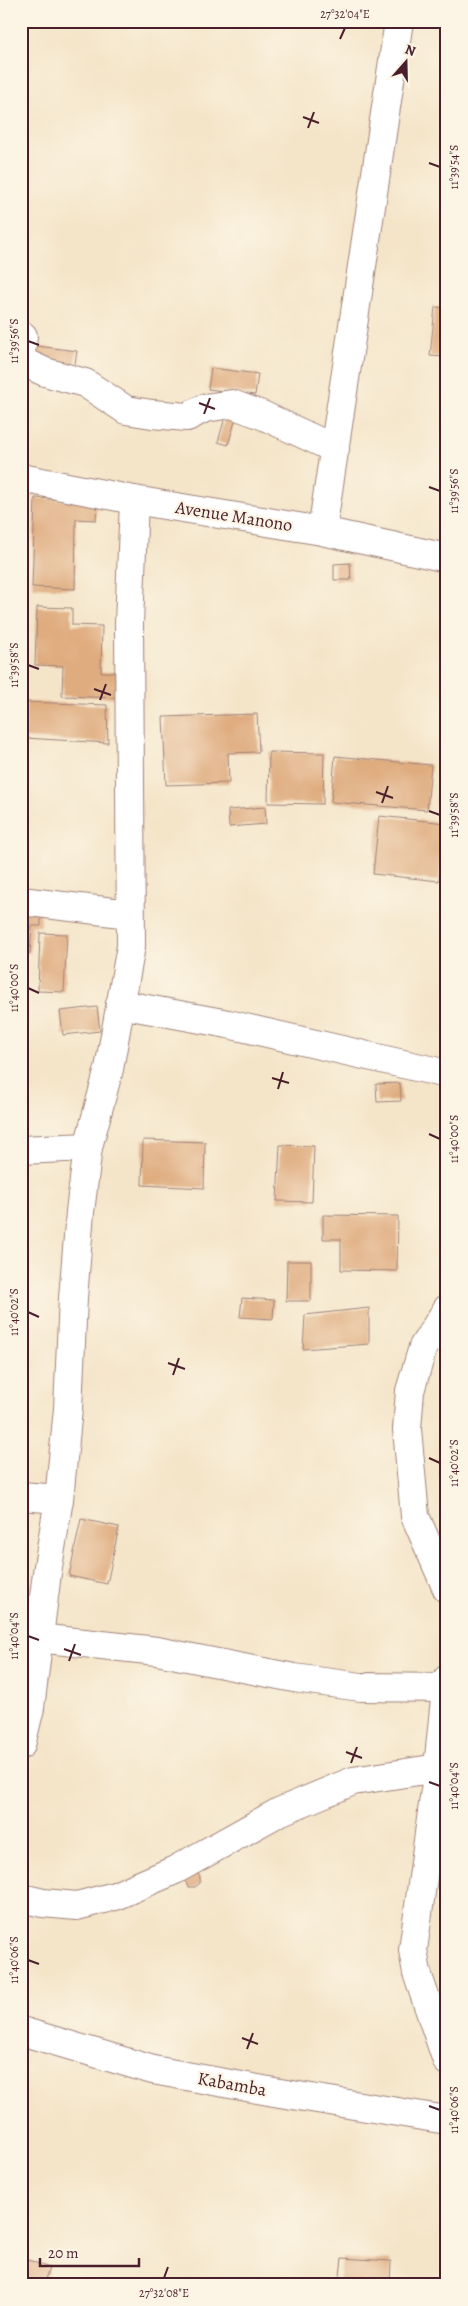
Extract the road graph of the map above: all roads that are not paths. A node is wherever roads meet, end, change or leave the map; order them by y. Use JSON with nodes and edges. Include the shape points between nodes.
{"nodes":[{"id":1,"x":399,"y":21,"type":"edge"},
{"id":2,"x":21,"y":335,"type":"edge"},
{"id":3,"x":21,"y":353,"type":"edge"},
{"id":4,"x":21,"y":361,"type":"edge"},
{"id":5,"x":335,"y":449,"type":"junction"},
{"id":6,"x":21,"y":478,"type":"edge"},
{"id":7,"x":134,"y":500,"type":"junction"},
{"id":8,"x":322,"y":531,"type":"junction"},
{"id":9,"x":447,"y":558,"type":"edge"},
{"id":10,"x":21,"y":900,"type":"edge"},
{"id":11,"x":130,"y":914,"type":"junction"},
{"id":12,"x":120,"y":1004,"type":"junction"},
{"id":13,"x":447,"y":1074,"type":"edge"},
{"id":14,"x":88,"y":1147,"type":"junction"},
{"id":15,"x":21,"y":1150,"type":"edge"},
{"id":16,"x":447,"y":1309,"type":"edge"},
{"id":17,"x":21,"y":1496,"type":"edge"},
{"id":18,"x":59,"y":1499,"type":"junction"},
{"id":19,"x":447,"y":1588,"type":"edge"},
{"id":20,"x":38,"y":1638,"type":"junction"},
{"id":21,"x":446,"y":1685,"type":"edge"},
{"id":22,"x":21,"y":1745,"type":"edge"},
{"id":23,"x":438,"y":1768,"type":"junction"},
{"id":24,"x":21,"y":1898,"type":"edge"},
{"id":25,"x":21,"y":2031,"type":"edge"},
{"id":26,"x":447,"y":2061,"type":"edge"},
{"id":27,"x":447,"y":2120,"type":"edge"}],
"edges":[{"from":1,"to":5,"type":"street"},
{"from":2,"to":3,"type":"street"},
{"from":4,"to":5,"type":"street","via":[[45,372],[85,383],[126,410],[187,416],[205,408],[232,404]]},
{"from":5,"to":8,"type":"street"},
{"from":6,"to":7,"type":"street","name":"Avenue Manono"},
{"from":7,"to":8,"type":"street","name":"Avenue Manono"},
{"from":7,"to":11,"type":"street","via":[[130,624]]},
{"from":8,"to":9,"type":"street","name":"Avenue Manono"},
{"from":10,"to":11,"type":"street"},
{"from":11,"to":12,"type":"street","via":[[130,946]]},
{"from":12,"to":13,"type":"street","via":[[228,1024]]},
{"from":12,"to":14,"type":"street","via":[[109,1069]]},
{"from":14,"to":15,"type":"street"},
{"from":14,"to":18,"type":"street"},
{"from":16,"to":19,"type":"street","via":[[422,1347],[410,1390],[408,1430],[415,1516]]},
{"from":17,"to":18,"type":"street"},
{"from":18,"to":20,"type":"street"},
{"from":20,"to":21,"type":"street","via":[[157,1651],[294,1678],[361,1687]]},
{"from":20,"to":22,"type":"street","via":[[30,1708]]},
{"from":21,"to":23,"type":"street"},
{"from":23,"to":24,"type":"street","via":[[353,1781],[279,1812],[174,1870],[115,1896],[77,1906]]},
{"from":23,"to":26,"type":"street","via":[[413,1950],[417,1973]]},
{"from":25,"to":27,"type":"street","name":"Kabamba","via":[[153,2070]]}]}
